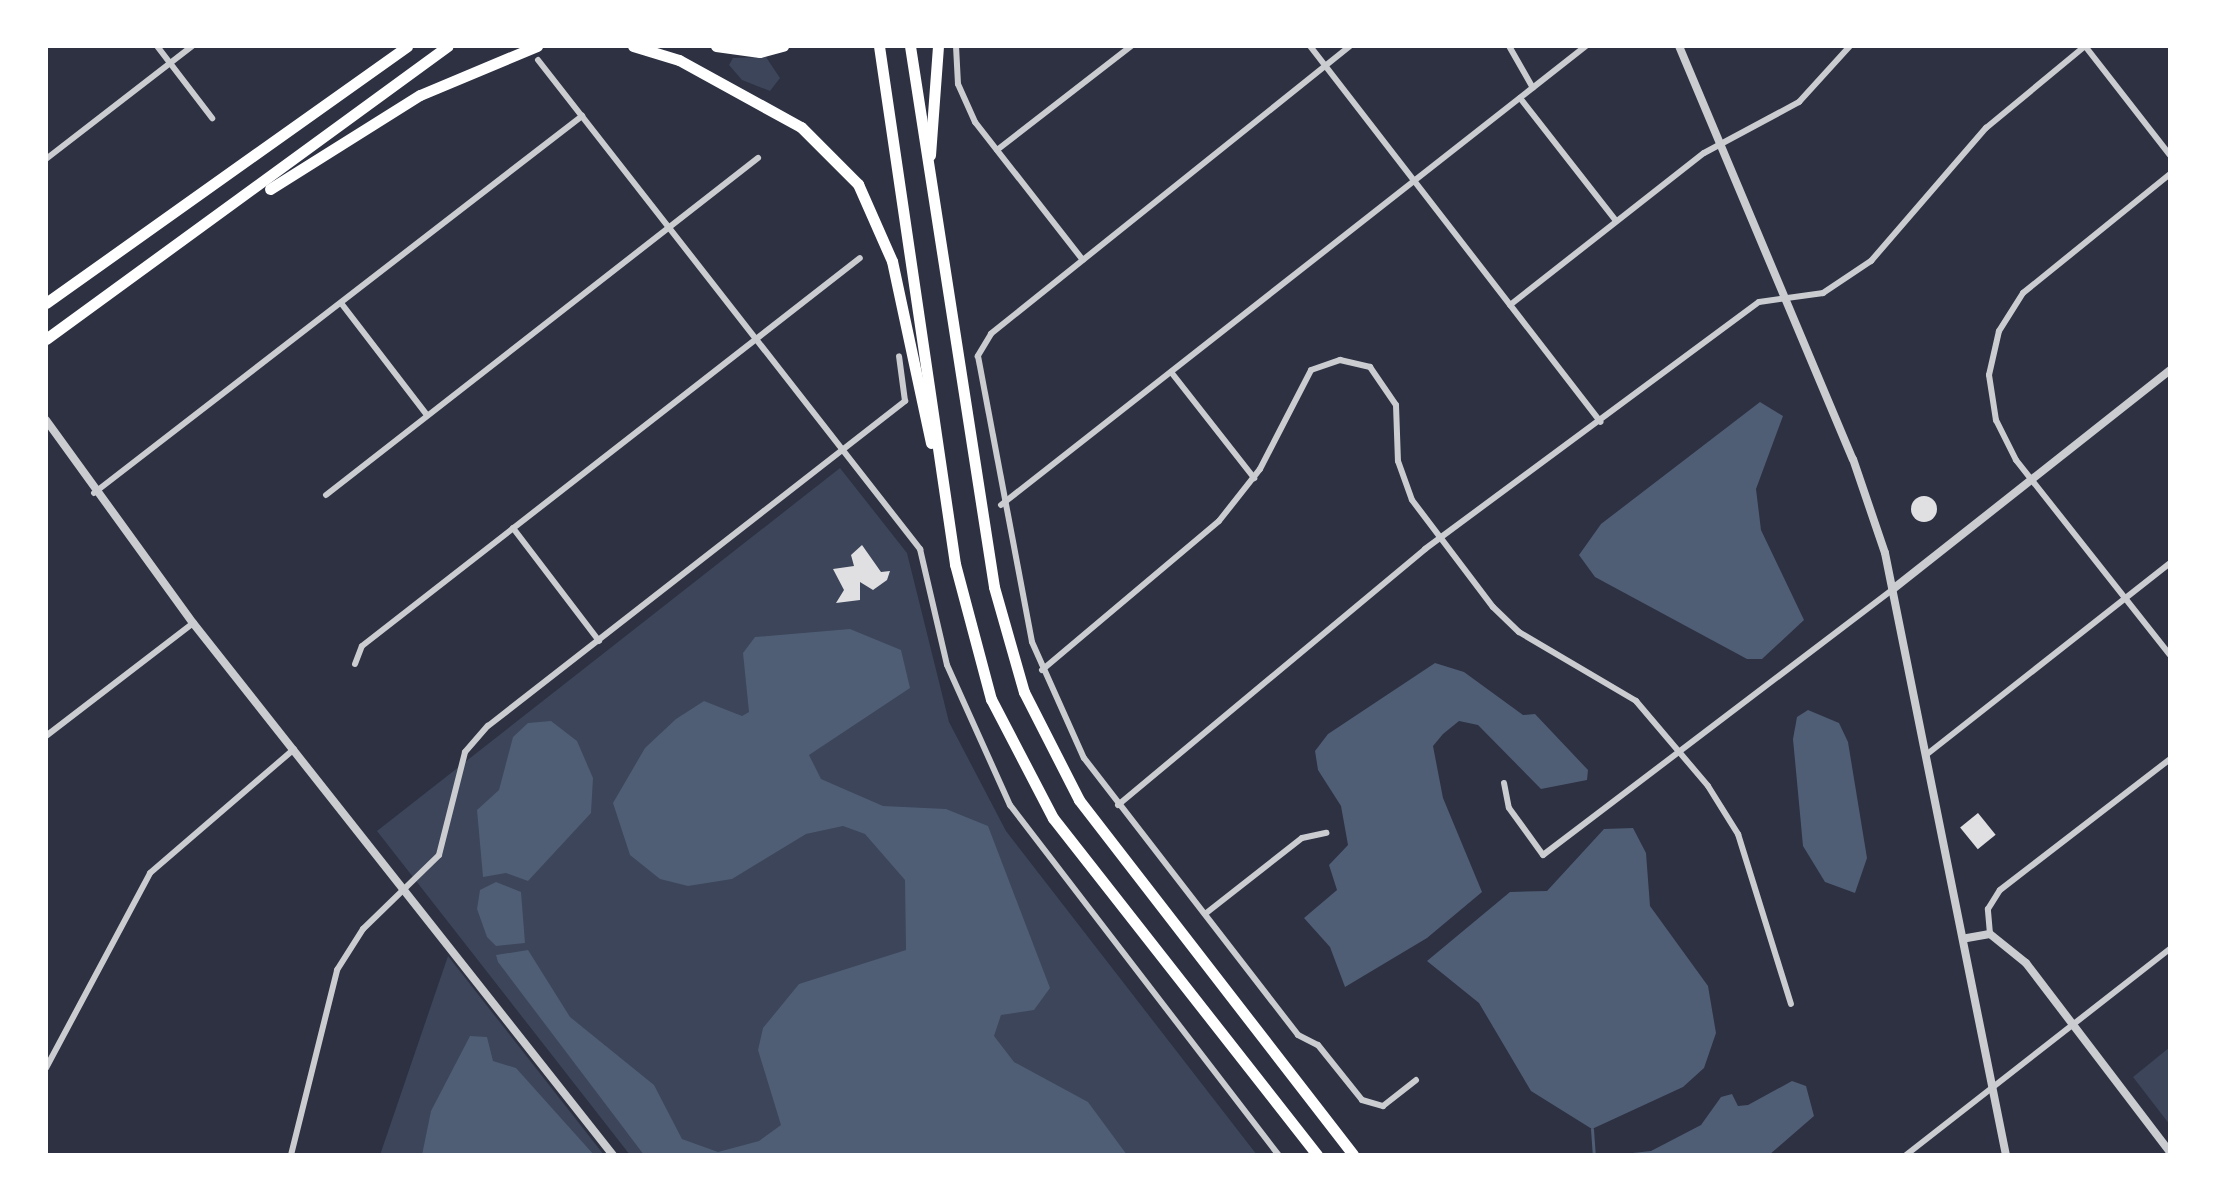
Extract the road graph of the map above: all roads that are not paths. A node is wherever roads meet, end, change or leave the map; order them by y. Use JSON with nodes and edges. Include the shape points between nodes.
{"nodes":[{"id":1,"x":157,"y":46,"type":"edge"},
{"id":2,"x":192,"y":46,"type":"edge"},
{"id":3,"x":393,"y":46,"type":"edge"},
{"id":4,"x":407,"y":46,"type":"edge"},
{"id":5,"x":448,"y":46,"type":"edge"},
{"id":6,"x":537,"y":46,"type":"edge"},
{"id":7,"x":633,"y":46,"type":"edge"},
{"id":8,"x":716,"y":46,"type":"edge"},
{"id":9,"x":783,"y":46,"type":"edge"},
{"id":10,"x":879,"y":46,"type":"edge"},
{"id":11,"x":910,"y":46,"type":"edge"},
{"id":12,"x":938,"y":46,"type":"edge"},
{"id":13,"x":956,"y":46,"type":"edge"},
{"id":14,"x":1131,"y":46,"type":"edge"},
{"id":15,"x":1310,"y":46,"type":"edge"},
{"id":16,"x":1350,"y":46,"type":"edge"},
{"id":17,"x":1509,"y":46,"type":"edge"},
{"id":18,"x":1586,"y":46,"type":"edge"},
{"id":19,"x":1679,"y":46,"type":"edge"},
{"id":20,"x":1850,"y":46,"type":"edge"},
{"id":21,"x":2085,"y":46,"type":"edge"},
{"id":22,"x":538,"y":60,"type":"dead end"},
{"id":23,"x":170,"y":63,"type":"junction"},
{"id":24,"x":1327,"y":68,"type":"junction"},
{"id":25,"x":377,"y":69,"type":"junction"},
{"id":26,"x":1533,"y":88,"type":"junction"},
{"id":27,"x":1520,"y":98,"type":"junction"},
{"id":28,"x":582,"y":116,"type":"junction"},
{"id":29,"x":212,"y":118,"type":"dead end"},
{"id":30,"x":1722,"y":145,"type":"junction"},
{"id":31,"x":997,"y":150,"type":"junction"},
{"id":32,"x":2170,"y":155,"type":"edge"},
{"id":33,"x":758,"y":158,"type":"dead end"},
{"id":34,"x":46,"y":159,"type":"edge"},
{"id":35,"x":929,"y":168,"type":"junction"},
{"id":36,"x":2170,"y":174,"type":"edge"},
{"id":37,"x":1414,"y":181,"type":"junction"},
{"id":38,"x":224,"y":215,"type":"junction"},
{"id":39,"x":1616,"y":221,"type":"junction"},
{"id":40,"x":668,"y":227,"type":"junction"},
{"id":41,"x":860,"y":258,"type":"dead end"},
{"id":42,"x":1083,"y":260,"type":"junction"},
{"id":43,"x":1786,"y":298,"type":"junction"},
{"id":44,"x":46,"y":303,"type":"edge"},
{"id":45,"x":341,"y":303,"type":"junction"},
{"id":46,"x":1510,"y":305,"type":"junction"},
{"id":47,"x":46,"y":339,"type":"edge"},
{"id":48,"x":755,"y":339,"type":"junction"},
{"id":49,"x":899,"y":356,"type":"dead end"},
{"id":50,"x":2170,"y":370,"type":"edge"},
{"id":51,"x":1171,"y":372,"type":"junction"},
{"id":52,"x":427,"y":415,"type":"junction"},
{"id":53,"x":46,"y":420,"type":"edge"},
{"id":54,"x":1601,"y":422,"type":"junction"},
{"id":55,"x":51,"y":437,"type":"edge"},
{"id":56,"x":843,"y":449,"type":"junction"},
{"id":57,"x":1254,"y":478,"type":"junction"},
{"id":58,"x":2032,"y":479,"type":"junction"},
{"id":59,"x":94,"y":493,"type":"junction"},
{"id":60,"x":326,"y":495,"type":"dead end"},
{"id":61,"x":1001,"y":505,"type":"junction"},
{"id":62,"x":948,"y":516,"type":"junction"},
{"id":63,"x":513,"y":528,"type":"junction"},
{"id":64,"x":1439,"y":539,"type":"junction"},
{"id":65,"x":2170,"y":563,"type":"edge"},
{"id":66,"x":1893,"y":589,"type":"junction"},
{"id":67,"x":2126,"y":598,"type":"junction"},
{"id":68,"x":193,"y":623,"type":"junction"},
{"id":69,"x":599,"y":641,"type":"junction"},
{"id":70,"x":2170,"y":655,"type":"edge"},
{"id":71,"x":355,"y":664,"type":"dead end"},
{"id":72,"x":1042,"y":670,"type":"junction"},
{"id":73,"x":46,"y":736,"type":"edge"},
{"id":74,"x":294,"y":749,"type":"junction"},
{"id":75,"x":1680,"y":751,"type":"junction"},
{"id":76,"x":1926,"y":755,"type":"junction"},
{"id":77,"x":2170,"y":759,"type":"edge"},
{"id":78,"x":1504,"y":783,"type":"dead end"},
{"id":79,"x":1118,"y":805,"type":"junction"},
{"id":80,"x":1326,"y":833,"type":"dead end"},
{"id":81,"x":407,"y":891,"type":"junction"},
{"id":82,"x":1205,"y":914,"type":"junction"},
{"id":83,"x":1990,"y":934,"type":"junction"},
{"id":84,"x":1967,"y":938,"type":"junction"},
{"id":85,"x":2170,"y":949,"type":"edge"},
{"id":86,"x":1791,"y":1004,"type":"dead end"},
{"id":87,"x":2071,"y":1025,"type":"junction"},
{"id":88,"x":46,"y":1068,"type":"edge"},
{"id":89,"x":1416,"y":1080,"type":"dead end"},
{"id":90,"x":1993,"y":1087,"type":"junction"},
{"id":91,"x":2170,"y":1152,"type":"edge"},
{"id":92,"x":291,"y":1155,"type":"edge"},
{"id":93,"x":613,"y":1155,"type":"edge"},
{"id":94,"x":1279,"y":1155,"type":"edge"},
{"id":95,"x":1317,"y":1155,"type":"edge"},
{"id":96,"x":1353,"y":1155,"type":"edge"},
{"id":97,"x":1906,"y":1155,"type":"edge"},
{"id":98,"x":2006,"y":1155,"type":"edge"}],
"edges":[{"from":1,"to":23,"type":"street"},
{"from":2,"to":23,"type":"street"},
{"from":3,"to":25,"type":"highway"},
{"from":4,"to":25,"type":"highway"},
{"from":5,"to":38,"type":"highway"},
{"from":6,"to":38,"type":"highway","via":[[420,95]]},
{"from":7,"to":62,"type":"highway","via":[[679,60],[801,127],[858,184],[892,261]]},
{"from":8,"to":9,"type":"highway","via":[[760,52]]},
{"from":10,"to":62,"type":"highway"},
{"from":11,"to":35,"type":"highway"},
{"from":12,"to":35,"type":"highway"},
{"from":13,"to":31,"type":"street","via":[[958,84],[975,122]]},
{"from":14,"to":31,"type":"street"},
{"from":15,"to":24,"type":"street"},
{"from":16,"to":24,"type":"street"},
{"from":17,"to":26,"type":"street"},
{"from":18,"to":26,"type":"street"},
{"from":19,"to":30,"type":"street"},
{"from":20,"to":30,"type":"street","via":[[1799,102]]},
{"from":21,"to":32,"type":"street"},
{"from":21,"to":43,"type":"street","via":[[1986,128],[1871,261],[1823,293]]},
{"from":22,"to":28,"type":"street"},
{"from":23,"to":29,"type":"street"},
{"from":23,"to":34,"type":"street"},
{"from":24,"to":37,"type":"street"},
{"from":24,"to":42,"type":"street"},
{"from":25,"to":44,"type":"highway"},
{"from":26,"to":27,"type":"street"},
{"from":27,"to":37,"type":"street"},
{"from":27,"to":39,"type":"street"},
{"from":28,"to":40,"type":"street"},
{"from":28,"to":45,"type":"street"},
{"from":30,"to":39,"type":"street"},
{"from":30,"to":43,"type":"street"},
{"from":31,"to":42,"type":"street"},
{"from":33,"to":40,"type":"street"},
{"from":35,"to":96,"type":"highway","via":[[994,587],[1035,719],[1079,800]]},
{"from":36,"to":58,"type":"street","via":[[2009,311],[1989,375],[1996,420]]},
{"from":37,"to":46,"type":"street"},
{"from":37,"to":51,"type":"street"},
{"from":38,"to":47,"type":"highway"},
{"from":39,"to":46,"type":"street"},
{"from":40,"to":48,"type":"street"},
{"from":40,"to":52,"type":"street"},
{"from":41,"to":48,"type":"street"},
{"from":42,"to":61,"type":"street","via":[[979,346]]},
{"from":43,"to":54,"type":"street","via":[[1759,302]]},
{"from":43,"to":66,"type":"street","via":[[1871,505]]},
{"from":45,"to":52,"type":"street"},
{"from":45,"to":59,"type":"street"},
{"from":46,"to":54,"type":"street"},
{"from":48,"to":56,"type":"street"},
{"from":48,"to":63,"type":"street"},
{"from":49,"to":56,"type":"street","via":[[905,401]]},
{"from":50,"to":58,"type":"street"},
{"from":51,"to":57,"type":"street"},
{"from":51,"to":61,"type":"street"},
{"from":52,"to":60,"type":"street"},
{"from":53,"to":55,"type":"street"},
{"from":54,"to":64,"type":"street"},
{"from":55,"to":59,"type":"street"},
{"from":56,"to":69,"type":"street"},
{"from":56,"to":94,"type":"street","via":[[920,549],[947,665],[1010,805]]},
{"from":57,"to":64,"type":"street","via":[[1300,381],[1324,363],[1356,361],[1391,390],[1403,481]]},
{"from":57,"to":72,"type":"street","via":[[1189,551]]},
{"from":58,"to":66,"type":"street"},
{"from":58,"to":67,"type":"street"},
{"from":59,"to":68,"type":"street"},
{"from":61,"to":72,"type":"street"},
{"from":62,"to":95,"type":"highway","via":[[976,657],[1030,780]]},
{"from":63,"to":69,"type":"street"},
{"from":63,"to":71,"type":"street","via":[[362,646]]},
{"from":64,"to":75,"type":"street","via":[[1505,621],[1610,682]]},
{"from":64,"to":79,"type":"street"},
{"from":65,"to":67,"type":"street"},
{"from":66,"to":75,"type":"street"},
{"from":66,"to":76,"type":"street"},
{"from":67,"to":70,"type":"street"},
{"from":67,"to":76,"type":"street"},
{"from":68,"to":73,"type":"street"},
{"from":68,"to":74,"type":"street"},
{"from":69,"to":81,"type":"street","via":[[465,752],[439,855]]},
{"from":72,"to":79,"type":"street","via":[[1062,721]]},
{"from":74,"to":81,"type":"street"},
{"from":74,"to":88,"type":"street","via":[[150,873]]},
{"from":75,"to":78,"type":"street","via":[[1543,855],[1509,808]]},
{"from":75,"to":86,"type":"street","via":[[1738,834]]},
{"from":76,"to":84,"type":"street"},
{"from":77,"to":83,"type":"street","via":[[2000,890],[1988,909]]},
{"from":79,"to":82,"type":"street"},
{"from":80,"to":82,"type":"street","via":[[1302,838]]},
{"from":81,"to":92,"type":"street","via":[[363,929],[337,970]]},
{"from":81,"to":93,"type":"street"},
{"from":82,"to":89,"type":"street","via":[[1308,1039],[1373,1107]]},
{"from":83,"to":84,"type":"street"},
{"from":83,"to":87,"type":"street","via":[[2026,963]]},
{"from":84,"to":90,"type":"street"},
{"from":85,"to":87,"type":"street"},
{"from":87,"to":90,"type":"street"},
{"from":87,"to":91,"type":"street"},
{"from":90,"to":97,"type":"street"},
{"from":90,"to":98,"type":"street"}]}
